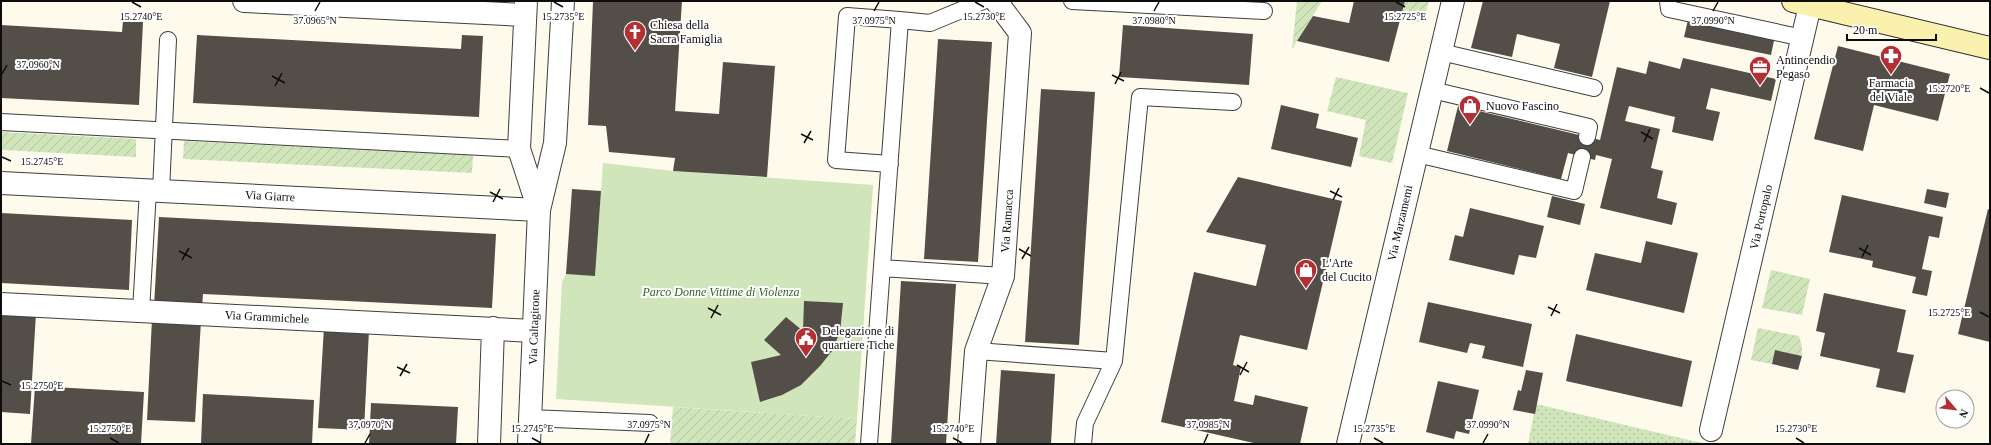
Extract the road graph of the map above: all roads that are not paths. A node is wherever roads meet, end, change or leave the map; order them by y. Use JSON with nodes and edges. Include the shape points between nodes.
{"nodes":[{"id":1,"x":244,"y":1,"type":"edge"},
{"id":2,"x":562,"y":1,"type":"edge"},
{"id":3,"x":983,"y":1,"type":"edge"},
{"id":4,"x":996,"y":1,"type":"edge"},
{"id":5,"x":1072,"y":1,"type":"edge"},
{"id":6,"x":1453,"y":1,"type":"edge"},
{"id":7,"x":1668,"y":1,"type":"edge"},
{"id":8,"x":1805,"y":2,"type":"edge"},
{"id":9,"x":525,"y":8,"type":"edge"},
{"id":10,"x":1264,"y":11,"type":"dead end"},
{"id":11,"x":900,"y":20,"type":"junction"},
{"id":12,"x":1803,"y":38,"type":"junction"},
{"id":13,"x":168,"y":40,"type":"dead end"},
{"id":14,"x":1990,"y":48,"type":"edge"},
{"id":15,"x":1441,"y":52,"type":"junction"},
{"id":16,"x":1594,"y":88,"type":"dead end"},
{"id":17,"x":1432,"y":90,"type":"junction"},
{"id":18,"x":1232,"y":102,"type":"dead end"},
{"id":19,"x":1,"y":122,"type":"edge"},
{"id":20,"x":165,"y":131,"type":"junction"},
{"id":21,"x":1587,"y":137,"type":"dead end"},
{"id":22,"x":519,"y":148,"type":"junction"},
{"id":23,"x":1417,"y":154,"type":"junction"},
{"id":24,"x":1582,"y":157,"type":"dead end"},
{"id":25,"x":890,"y":164,"type":"junction"},
{"id":26,"x":1,"y":183,"type":"edge"},
{"id":27,"x":155,"y":191,"type":"junction"},
{"id":28,"x":539,"y":210,"type":"junction"},
{"id":29,"x":882,"y":268,"type":"junction"},
{"id":30,"x":1003,"y":276,"type":"junction"},
{"id":31,"x":1,"y":304,"type":"edge"},
{"id":32,"x":141,"y":311,"type":"junction"},
{"id":33,"x":493,"y":328,"type":"junction"},
{"id":34,"x":534,"y":331,"type":"junction"},
{"id":35,"x":976,"y":351,"type":"junction"},
{"id":36,"x":1114,"y":361,"type":"junction"},
{"id":37,"x":530,"y":418,"type":"junction"},
{"id":38,"x":650,"y":423,"type":"dead end"},
{"id":39,"x":1711,"y":430,"type":"dead end"},
{"id":40,"x":489,"y":444,"type":"edge"},
{"id":41,"x":529,"y":444,"type":"edge"},
{"id":42,"x":869,"y":444,"type":"edge"},
{"id":43,"x":969,"y":444,"type":"edge"},
{"id":44,"x":1083,"y":444,"type":"edge"},
{"id":45,"x":1348,"y":444,"type":"edge"}],
"edges":[{"from":1,"to":9,"type":"street"},
{"from":2,"to":28,"type":"street","name":"Via Caltagirone","via":[[555,143]]},
{"from":3,"to":11,"type":"lane","via":[[930,23]]},
{"from":4,"to":30,"type":"street","name":"Via Ramacca","via":[[1020,33]]},
{"from":5,"to":10,"type":"lane"},
{"from":6,"to":15,"type":"street","name":"Via Marzamemi"},
{"from":7,"to":12,"type":"lane","via":[[1669,9]]},
{"from":8,"to":12,"type":"street","name":"Via Portopalo"},
{"from":8,"to":14,"type":"street"},
{"from":9,"to":22,"type":"street","name":"Via Caltagirone"},
{"from":11,"to":25,"type":"lane"},
{"from":11,"to":25,"type":"lane","via":[[847,16],[836,160]]},
{"from":12,"to":39,"type":"street","name":"Via Portopalo"},
{"from":13,"to":20,"type":"lane"},
{"from":15,"to":16,"type":"lane"},
{"from":15,"to":17,"type":"street","name":"Via Marzamemi"},
{"from":17,"to":21,"type":"lane","via":[[1590,127]]},
{"from":17,"to":23,"type":"street","name":"Via Marzamemi"},
{"from":18,"to":36,"type":"lane","via":[[1140,97]]},
{"from":19,"to":20,"type":"lane"},
{"from":20,"to":22,"type":"lane"},
{"from":20,"to":27,"type":"lane"},
{"from":22,"to":28,"type":"street","name":"Via Caltagirone"},
{"from":23,"to":24,"type":"lane","via":[[1574,191]]},
{"from":23,"to":45,"type":"street","name":"Via Marzamemi"},
{"from":25,"to":29,"type":"lane"},
{"from":26,"to":27,"type":"street","name":"Via Giarre"},
{"from":27,"to":28,"type":"street","name":"Via Giarre"},
{"from":27,"to":32,"type":"lane"},
{"from":28,"to":34,"type":"street","name":"Via Caltagirone"},
{"from":29,"to":30,"type":"lane"},
{"from":29,"to":42,"type":"lane"},
{"from":30,"to":35,"type":"street","name":"Via Ramacca"},
{"from":31,"to":32,"type":"street","name":"Via Grammichele"},
{"from":32,"to":33,"type":"street","name":"Via Grammichele"},
{"from":33,"to":34,"type":"street","name":"Via Grammichele"},
{"from":33,"to":40,"type":"street"},
{"from":34,"to":37,"type":"street","name":"Via Caltagirone"},
{"from":35,"to":36,"type":"lane"},
{"from":35,"to":43,"type":"street","name":"Via Ramacca"},
{"from":36,"to":44,"type":"lane","via":[[1085,423]]},
{"from":37,"to":38,"type":"lane"},
{"from":37,"to":41,"type":"street","name":"Via Caltagirone"}]}
